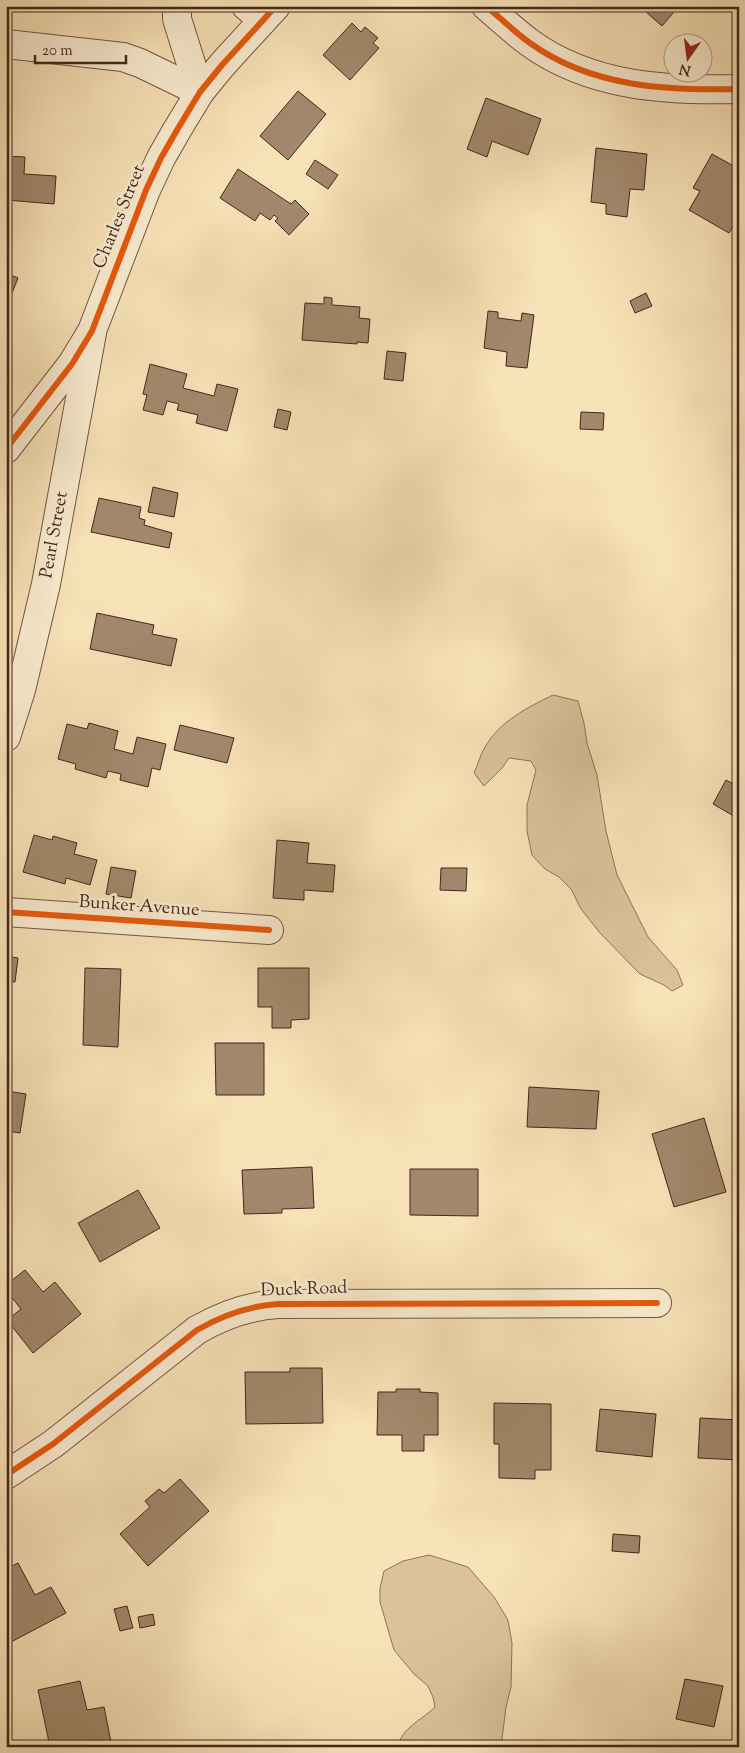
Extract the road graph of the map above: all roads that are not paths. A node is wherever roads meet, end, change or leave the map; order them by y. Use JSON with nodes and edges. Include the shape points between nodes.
{"nodes":[{"id":1,"x":177,"y":6,"type":"edge"},
{"id":2,"x":486,"y":6,"type":"edge"},
{"id":3,"x":262,"y":11,"type":"edge"},
{"id":4,"x":6,"y":44,"type":"edge"},
{"id":5,"x":739,"y":89,"type":"edge"},
{"id":6,"x":200,"y":92,"type":"junction"},
{"id":7,"x":92,"y":331,"type":"junction"},
{"id":8,"x":6,"y":449,"type":"edge"},
{"id":9,"x":6,"y":737,"type":"edge"},
{"id":10,"x":6,"y":912,"type":"edge"},
{"id":11,"x":269,"y":930,"type":"dead end"},
{"id":12,"x":657,"y":1303,"type":"dead end"},
{"id":13,"x":6,"y":1475,"type":"edge"}],
"edges":[{"from":1,"to":6,"type":"street","via":[[177,19]]},
{"from":2,"to":5,"type":"street","via":[[530,44],[587,72],[642,86]]},
{"from":3,"to":6,"type":"street","name":"Charles Street"},
{"from":4,"to":6,"type":"street","via":[[123,57]]},
{"from":6,"to":7,"type":"street","name":"Charles Street","via":[[146,190]]},
{"from":7,"to":8,"type":"street","name":"Charles Street","via":[[72,364]]},
{"from":7,"to":9,"type":"street","name":"Pearl Street","via":[[46,584],[21,690]]},
{"from":10,"to":11,"type":"street","name":"Bunker Avenue"},
{"from":12,"to":13,"type":"street","name":"Duck Road","via":[[278,1304],[239,1310],[197,1330],[52,1444]]}]}
